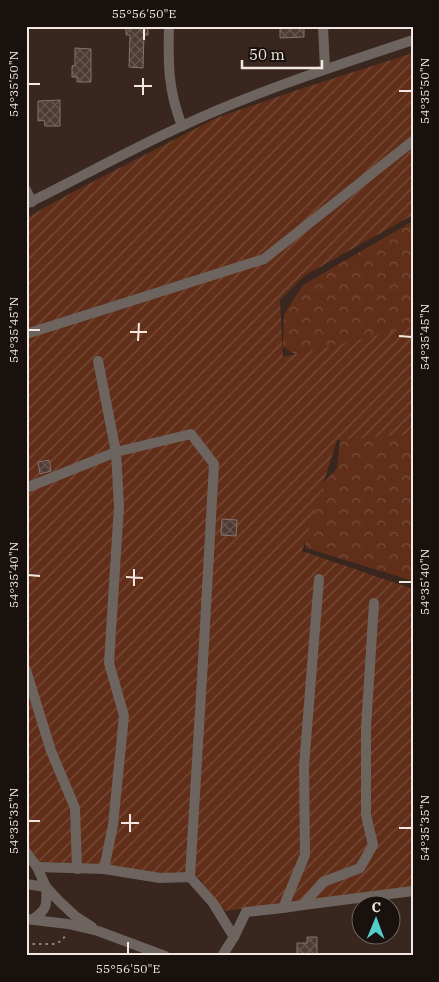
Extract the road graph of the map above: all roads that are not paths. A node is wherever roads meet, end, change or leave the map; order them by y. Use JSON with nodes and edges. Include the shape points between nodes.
{"nodes":[{"id":1,"x":169,"y":26,"type":"edge"},
{"id":2,"x":323,"y":26,"type":"edge"},
{"id":3,"x":413,"y":40,"type":"edge"},
{"id":4,"x":325,"y":69,"type":"junction"},
{"id":5,"x":182,"y":126,"type":"junction"},
{"id":6,"x":413,"y":141,"type":"edge"},
{"id":7,"x":26,"y":190,"type":"edge"},
{"id":8,"x":29,"y":203,"type":"edge"},
{"id":9,"x":26,"y":334,"type":"edge"},
{"id":10,"x":98,"y":361,"type":"dead end"},
{"id":11,"x":116,"y":452,"type":"junction"},
{"id":12,"x":26,"y":488,"type":"edge"},
{"id":13,"x":319,"y":579,"type":"dead end"},
{"id":14,"x":374,"y":603,"type":"dead end"},
{"id":15,"x":26,"y":670,"type":"edge"},
{"id":16,"x":26,"y":852,"type":"edge"},
{"id":17,"x":37,"y":867,"type":"junction"},
{"id":18,"x":77,"y":869,"type":"junction"},
{"id":19,"x":104,"y":869,"type":"junction"},
{"id":20,"x":190,"y":877,"type":"junction"},
{"id":21,"x":26,"y":884,"type":"edge"},
{"id":22,"x":46,"y":887,"type":"junction"},
{"id":23,"x":413,"y":891,"type":"edge"},
{"id":24,"x":303,"y":906,"type":"junction"},
{"id":25,"x":283,"y":908,"type":"junction"},
{"id":26,"x":30,"y":919,"type":"edge"},
{"id":27,"x":98,"y":931,"type":"junction"},
{"id":28,"x":234,"y":938,"type":"junction"},
{"id":29,"x":165,"y":956,"type":"edge"},
{"id":30,"x":222,"y":956,"type":"edge"}],
"edges":[{"from":1,"to":5,"type":"street","via":[[168,67],[172,95]]},
{"from":2,"to":4,"type":"street"},
{"from":3,"to":4,"type":"street"},
{"from":4,"to":5,"type":"street"},
{"from":5,"to":8,"type":"street"},
{"from":6,"to":9,"type":"street","via":[[264,259]]},
{"from":7,"to":8,"type":"street"},
{"from":10,"to":11,"type":"street"},
{"from":11,"to":12,"type":"street"},
{"from":11,"to":19,"type":"street","via":[[120,506],[109,663],[124,716],[113,825]]},
{"from":11,"to":20,"type":"street","via":[[191,434],[214,464]]},
{"from":13,"to":25,"type":"street","via":[[304,766],[305,855]]},
{"from":14,"to":24,"type":"street","via":[[366,728],[366,815],[373,845],[360,868],[323,882]]},
{"from":15,"to":18,"type":"street","via":[[51,751],[75,808]]},
{"from":16,"to":17,"type":"street"},
{"from":17,"to":18,"type":"street"},
{"from":17,"to":22,"type":"street"},
{"from":18,"to":19,"type":"street"},
{"from":19,"to":20,"type":"street","via":[[160,878]]},
{"from":20,"to":28,"type":"street","via":[[213,903]]},
{"from":21,"to":22,"type":"street"},
{"from":22,"to":26,"type":"street","via":[[47,901],[43,913]]},
{"from":22,"to":27,"type":"street","via":[[74,916]]},
{"from":23,"to":24,"type":"street"},
{"from":24,"to":25,"type":"street"},
{"from":25,"to":28,"type":"street","via":[[246,912]]},
{"from":26,"to":27,"type":"street"},
{"from":27,"to":29,"type":"street"},
{"from":28,"to":30,"type":"street"}]}
